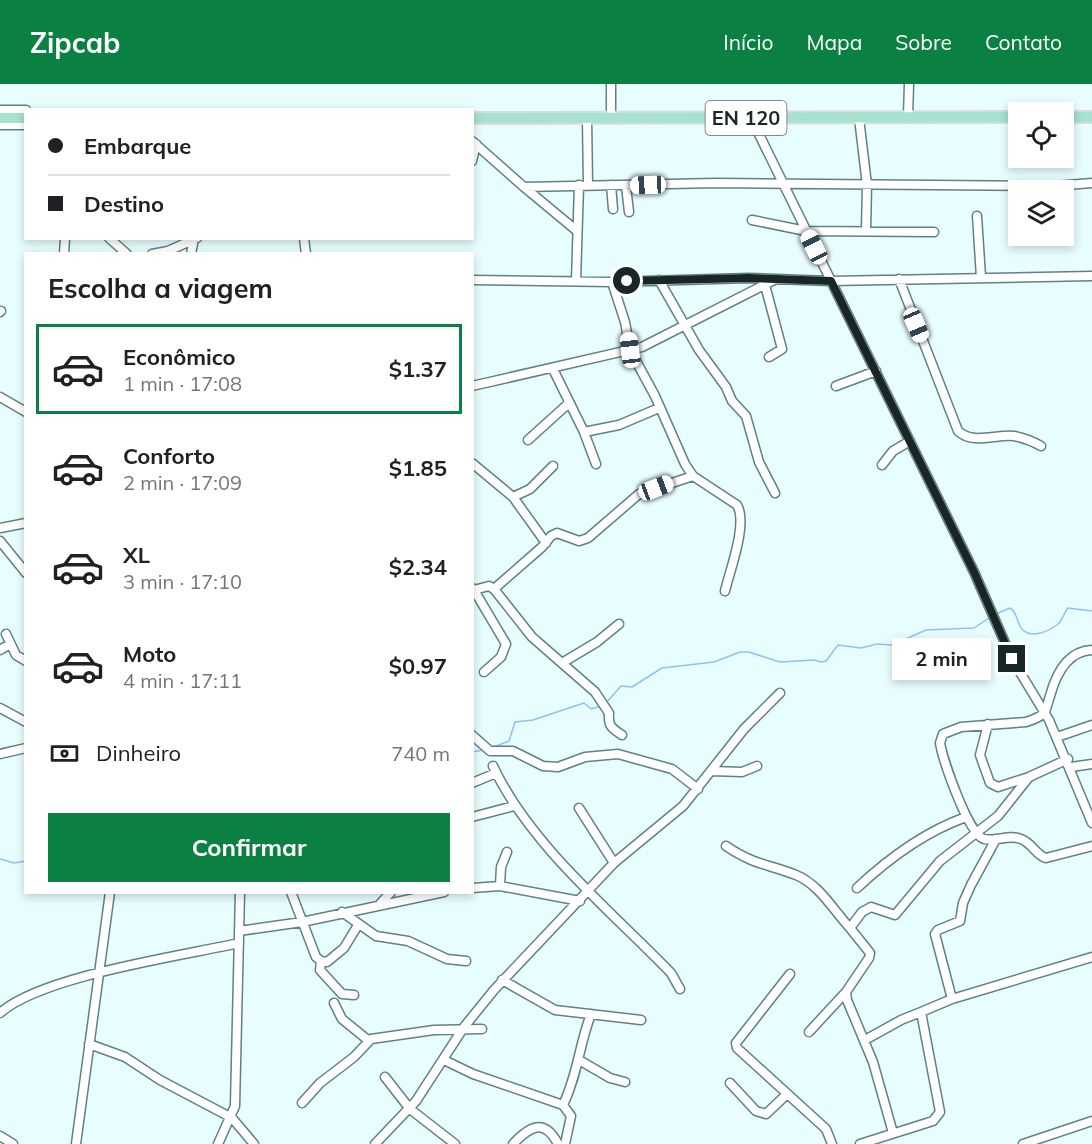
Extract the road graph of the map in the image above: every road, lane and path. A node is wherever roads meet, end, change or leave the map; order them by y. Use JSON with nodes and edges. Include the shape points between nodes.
{"nodes":[{"id":1,"x":611,"y":84,"type":"edge"},
{"id":2,"x":909,"y":84,"type":"edge"},
{"id":3,"x":0,"y":110,"type":"edge"},
{"id":4,"x":24,"y":110,"type":"edge"},
{"id":5,"x":611,"y":117,"type":"junction"},
{"id":6,"x":908,"y":117,"type":"junction"},
{"id":7,"x":1008,"y":117,"type":"edge"},
{"id":8,"x":1074,"y":117,"type":"edge"},
{"id":9,"x":1092,"y":117,"type":"edge"},
{"id":10,"x":0,"y":118,"type":"edge"},
{"id":11,"x":24,"y":118,"type":"edge"},
{"id":12,"x":474,"y":118,"type":"edge"},
{"id":13,"x":588,"y":118,"type":"junction"},
{"id":14,"x":751,"y":118,"type":"junction"},
{"id":15,"x":859,"y":118,"type":"junction"},
{"id":16,"x":0,"y":124,"type":"edge"},
{"id":17,"x":24,"y":125,"type":"edge"},
{"id":18,"x":474,"y":143,"type":"edge"},
{"id":19,"x":1092,"y":183,"type":"edge"},
{"id":20,"x":583,"y":185,"type":"junction"},
{"id":21,"x":611,"y":185,"type":"junction"},
{"id":22,"x":785,"y":185,"type":"junction"},
{"id":23,"x":867,"y":185,"type":"junction"},
{"id":24,"x":626,"y":186,"type":"junction"},
{"id":25,"x":524,"y":187,"type":"junction"},
{"id":26,"x":613,"y":209,"type":"dead end"},
{"id":27,"x":629,"y":212,"type":"dead end"},
{"id":28,"x":977,"y":216,"type":"dead end"},
{"id":29,"x":752,"y":220,"type":"dead end"},
{"id":30,"x":866,"y":230,"type":"junction"},
{"id":31,"x":577,"y":231,"type":"junction"},
{"id":32,"x":806,"y":231,"type":"junction"},
{"id":33,"x":934,"y":232,"type":"dead end"},
{"id":34,"x":111,"y":240,"type":"edge"},
{"id":35,"x":193,"y":240,"type":"edge"},
{"id":36,"x":125,"y":252,"type":"edge"},
{"id":37,"x":163,"y":252,"type":"edge"},
{"id":38,"x":1092,"y":276,"type":"edge"},
{"id":39,"x":981,"y":277,"type":"junction"},
{"id":40,"x":777,"y":279,"type":"junction"},
{"id":41,"x":899,"y":279,"type":"junction"},
{"id":42,"x":474,"y":280,"type":"edge"},
{"id":43,"x":576,"y":280,"type":"junction"},
{"id":44,"x":659,"y":280,"type":"junction"},
{"id":45,"x":831,"y":281,"type":"junction"},
{"id":46,"x":612,"y":282,"type":"junction"},
{"id":47,"x":765,"y":285,"type":"junction"},
{"id":48,"x":686,"y":326,"type":"junction"},
{"id":49,"x":630,"y":350,"type":"junction"},
{"id":50,"x":770,"y":357,"type":"dead end"},
{"id":51,"x":553,"y":369,"type":"junction"},
{"id":52,"x":876,"y":372,"type":"junction"},
{"id":53,"x":474,"y":386,"type":"edge"},
{"id":54,"x":836,"y":386,"type":"dead end"},
{"id":55,"x":0,"y":397,"type":"edge"},
{"id":56,"x":569,"y":403,"type":"junction"},
{"id":57,"x":659,"y":408,"type":"junction"},
{"id":58,"x":24,"y":411,"type":"edge"},
{"id":59,"x":584,"y":432,"type":"junction"},
{"id":60,"x":528,"y":440,"type":"dead end"},
{"id":61,"x":910,"y":441,"type":"junction"},
{"id":62,"x":1041,"y":446,"type":"dead end"},
{"id":63,"x":596,"y":464,"type":"dead end"},
{"id":64,"x":474,"y":465,"type":"edge"},
{"id":65,"x":882,"y":465,"type":"dead end"},
{"id":66,"x":553,"y":466,"type":"dead end"},
{"id":67,"x":693,"y":476,"type":"junction"},
{"id":68,"x":775,"y":493,"type":"dead end"},
{"id":69,"x":513,"y":497,"type":"junction"},
{"id":70,"x":24,"y":523,"type":"edge"},
{"id":71,"x":0,"y":528,"type":"edge"},
{"id":72,"x":0,"y":541,"type":"edge"},
{"id":73,"x":546,"y":543,"type":"junction"},
{"id":74,"x":24,"y":571,"type":"edge"},
{"id":75,"x":474,"y":589,"type":"edge"},
{"id":76,"x":494,"y":589,"type":"junction"},
{"id":77,"x":474,"y":591,"type":"edge"},
{"id":78,"x":725,"y":591,"type":"dead end"},
{"id":79,"x":619,"y":624,"type":"dead end"},
{"id":80,"x":6,"y":634,"type":"dead end"},
{"id":81,"x":10,"y":644,"type":"junction"},
{"id":82,"x":0,"y":650,"type":"edge"},
{"id":83,"x":1092,"y":650,"type":"edge"},
{"id":84,"x":24,"y":660,"type":"edge"},
{"id":85,"x":562,"y":663,"type":"junction"},
{"id":86,"x":484,"y":672,"type":"dead end"},
{"id":87,"x":780,"y":693,"type":"dead end"},
{"id":88,"x":0,"y":708,"type":"edge"},
{"id":89,"x":1045,"y":712,"type":"junction"},
{"id":90,"x":24,"y":721,"type":"edge"},
{"id":91,"x":988,"y":724,"type":"junction"},
{"id":92,"x":1092,"y":725,"type":"edge"},
{"id":93,"x":621,"y":735,"type":"dead end"},
{"id":94,"x":474,"y":737,"type":"edge"},
{"id":95,"x":1057,"y":737,"type":"junction"},
{"id":96,"x":24,"y":748,"type":"edge"},
{"id":97,"x":0,"y":754,"type":"edge"},
{"id":98,"x":1069,"y":763,"type":"junction"},
{"id":99,"x":1092,"y":764,"type":"edge"},
{"id":100,"x":757,"y":766,"type":"dead end"},
{"id":101,"x":712,"y":771,"type":"junction"},
{"id":102,"x":1029,"y":777,"type":"junction"},
{"id":103,"x":474,"y":782,"type":"edge"},
{"id":104,"x":698,"y":789,"type":"junction"},
{"id":105,"x":514,"y":806,"type":"junction"},
{"id":106,"x":579,"y":808,"type":"dead end"},
{"id":107,"x":474,"y":816,"type":"edge"},
{"id":108,"x":966,"y":817,"type":"junction"},
{"id":109,"x":1092,"y":824,"type":"edge"},
{"id":110,"x":976,"y":834,"type":"junction"},
{"id":111,"x":996,"y":839,"type":"junction"},
{"id":112,"x":726,"y":846,"type":"dead end"},
{"id":113,"x":1092,"y":846,"type":"edge"},
{"id":114,"x":507,"y":852,"type":"dead end"},
{"id":115,"x":614,"y":863,"type":"junction"},
{"id":116,"x":500,"y":886,"type":"junction"},
{"id":117,"x":474,"y":888,"type":"edge"},
{"id":118,"x":857,"y":888,"type":"dead end"},
{"id":119,"x":588,"y":891,"type":"junction"},
{"id":120,"x":110,"y":894,"type":"edge"},
{"id":121,"x":240,"y":894,"type":"edge"},
{"id":122,"x":292,"y":894,"type":"edge"},
{"id":123,"x":388,"y":894,"type":"edge"},
{"id":124,"x":433,"y":894,"type":"edge"},
{"id":125,"x":580,"y":901,"type":"junction"},
{"id":126,"x":380,"y":904,"type":"junction"},
{"id":127,"x":342,"y":912,"type":"junction"},
{"id":128,"x":302,"y":922,"type":"junction"},
{"id":129,"x":358,"y":925,"type":"junction"},
{"id":130,"x":850,"y":928,"type":"junction"},
{"id":131,"x":239,"y":931,"type":"junction"},
{"id":132,"x":239,"y":943,"type":"junction"},
{"id":133,"x":1092,"y":957,"type":"edge"},
{"id":134,"x":321,"y":961,"type":"junction"},
{"id":135,"x":466,"y":962,"type":"dead end"},
{"id":136,"x":100,"y":974,"type":"junction"},
{"id":137,"x":790,"y":974,"type":"dead end"},
{"id":138,"x":502,"y":980,"type":"junction"},
{"id":139,"x":680,"y":988,"type":"dead end"},
{"id":140,"x":846,"y":992,"type":"junction"},
{"id":141,"x":354,"y":995,"type":"dead end"},
{"id":142,"x":952,"y":999,"type":"junction"},
{"id":143,"x":334,"y":1004,"type":"dead end"},
{"id":144,"x":921,"y":1012,"type":"junction"},
{"id":145,"x":0,"y":1013,"type":"edge"},
{"id":146,"x":591,"y":1014,"type":"junction"},
{"id":147,"x":640,"y":1020,"type":"dead end"},
{"id":148,"x":464,"y":1028,"type":"junction"},
{"id":149,"x":482,"y":1029,"type":"dead end"},
{"id":150,"x":809,"y":1032,"type":"dead end"},
{"id":151,"x":865,"y":1040,"type":"junction"},
{"id":152,"x":369,"y":1041,"type":"junction"},
{"id":153,"x":89,"y":1044,"type":"junction"},
{"id":154,"x":444,"y":1060,"type":"junction"},
{"id":155,"x":579,"y":1060,"type":"junction"},
{"id":156,"x":385,"y":1077,"type":"dead end"},
{"id":157,"x":625,"y":1082,"type":"dead end"},
{"id":158,"x":730,"y":1083,"type":"dead end"},
{"id":159,"x":786,"y":1095,"type":"junction"},
{"id":160,"x":302,"y":1102,"type":"dead end"},
{"id":161,"x":562,"y":1105,"type":"junction"},
{"id":162,"x":410,"y":1108,"type":"junction"},
{"id":163,"x":232,"y":1118,"type":"junction"},
{"id":164,"x":1092,"y":1121,"type":"edge"},
{"id":165,"x":893,"y":1133,"type":"junction"},
{"id":166,"x":0,"y":1136,"type":"edge"},
{"id":167,"x":14,"y":1144,"type":"edge"},
{"id":168,"x":76,"y":1144,"type":"edge"},
{"id":169,"x":218,"y":1144,"type":"edge"},
{"id":170,"x":254,"y":1144,"type":"edge"},
{"id":171,"x":375,"y":1144,"type":"edge"},
{"id":172,"x":455,"y":1144,"type":"edge"},
{"id":173,"x":513,"y":1144,"type":"edge"},
{"id":174,"x":558,"y":1144,"type":"edge"},
{"id":175,"x":565,"y":1144,"type":"edge"},
{"id":176,"x":832,"y":1144,"type":"edge"},
{"id":177,"x":860,"y":1144,"type":"edge"},
{"id":178,"x":1023,"y":1144,"type":"edge"}],
"edges":[{"from":1,"to":5,"type":"street"},
{"from":2,"to":6,"type":"street"},
{"from":3,"to":4,"type":"street"},
{"from":5,"to":13,"type":"main road","number":"EN 120"},
{"from":5,"to":14,"type":"main road","number":"EN 120"},
{"from":6,"to":7,"type":"main road","number":"EN 120"},
{"from":6,"to":15,"type":"main road","number":"EN 120"},
{"from":8,"to":9,"type":"main road"},
{"from":10,"to":11,"type":"main road"},
{"from":12,"to":13,"type":"main road","number":"EN 120"},
{"from":13,"to":20,"type":"street"},
{"from":14,"to":15,"type":"main road","number":"EN 120"},
{"from":14,"to":22,"type":"street"},
{"from":15,"to":23,"type":"street"},
{"from":16,"to":17,"type":"street"},
{"from":18,"to":25,"type":"street"},
{"from":19,"to":23,"type":"street"},
{"from":20,"to":21,"type":"street"},
{"from":20,"to":25,"type":"street"},
{"from":20,"to":31,"type":"street"},
{"from":21,"to":24,"type":"street"},
{"from":21,"to":26,"type":"street"},
{"from":22,"to":23,"type":"street"},
{"from":22,"to":24,"type":"street"},
{"from":22,"to":32,"type":"street"},
{"from":23,"to":30,"type":"street"},
{"from":24,"to":27,"type":"street"},
{"from":25,"to":31,"type":"street"},
{"from":28,"to":39,"type":"street"},
{"from":29,"to":32,"type":"street"},
{"from":30,"to":32,"type":"street"},
{"from":30,"to":33,"type":"street"},
{"from":31,"to":43,"type":"street"},
{"from":32,"to":45,"type":"street"},
{"from":34,"to":36,"type":"street"},
{"from":35,"to":37,"type":"street"},
{"from":38,"to":39,"type":"street"},
{"from":39,"to":41,"type":"street"},
{"from":40,"to":44,"type":"street"},
{"from":40,"to":45,"type":"street"},
{"from":40,"to":47,"type":"street"},
{"from":41,"to":45,"type":"street"},
{"from":41,"to":62,"type":"street","via":[[958,431],[974,439],[1014,436]]},
{"from":42,"to":43,"type":"street"},
{"from":43,"to":46,"type":"street"},
{"from":44,"to":46,"type":"street"},
{"from":44,"to":48,"type":"street"},
{"from":45,"to":52,"type":"street"},
{"from":46,"to":49,"type":"street","via":[[626,322]]},
{"from":47,"to":48,"type":"street"},
{"from":47,"to":50,"type":"street","via":[[782,349]]},
{"from":48,"to":49,"type":"street"},
{"from":48,"to":68,"type":"street","via":[[732,401],[746,416],[759,462]]},
{"from":49,"to":51,"type":"street"},
{"from":49,"to":57,"type":"street"},
{"from":51,"to":53,"type":"street"},
{"from":51,"to":56,"type":"street"},
{"from":52,"to":54,"type":"street"},
{"from":52,"to":61,"type":"street"},
{"from":55,"to":58,"type":"street"},
{"from":56,"to":59,"type":"street"},
{"from":56,"to":60,"type":"street"},
{"from":57,"to":59,"type":"street","via":[[619,425]]},
{"from":57,"to":67,"type":"street"},
{"from":59,"to":63,"type":"street"},
{"from":61,"to":65,"type":"street","via":[[893,451]]},
{"from":61,"to":89,"type":"street","via":[[1012,659]]},
{"from":64,"to":69,"type":"street"},
{"from":66,"to":69,"type":"street","via":[[530,489]]},
{"from":67,"to":73,"type":"street","via":[[639,494],[588,538],[579,541],[557,533]]},
{"from":67,"to":78,"type":"street","via":[[737,504],[742,516]]},
{"from":69,"to":73,"type":"street"},
{"from":70,"to":71,"type":"street"},
{"from":72,"to":74,"type":"street"},
{"from":73,"to":76,"type":"street"},
{"from":75,"to":76,"type":"street"},
{"from":76,"to":85,"type":"street","via":[[525,629]]},
{"from":77,"to":86,"type":"street","via":[[506,644],[501,657]]},
{"from":79,"to":85,"type":"street"},
{"from":80,"to":81,"type":"street"},
{"from":81,"to":82,"type":"street"},
{"from":81,"to":84,"type":"street"},
{"from":83,"to":89,"type":"street","via":[[1076,653],[1060,669]]},
{"from":85,"to":93,"type":"street","via":[[601,698],[612,729]]},
{"from":87,"to":101,"type":"street","via":[[744,729]]},
{"from":88,"to":90,"type":"street"},
{"from":89,"to":91,"type":"street","via":[[1026,722]]},
{"from":89,"to":95,"type":"street"},
{"from":91,"to":102,"type":"street","via":[[980,755],[990,783],[998,788]]},
{"from":91,"to":108,"type":"street","via":[[961,727],[940,737]]},
{"from":92,"to":95,"type":"street"},
{"from":94,"to":104,"type":"street","via":[[488,749],[513,751],[551,767],[595,755],[618,754],[672,769]]},
{"from":95,"to":98,"type":"street"},
{"from":96,"to":97,"type":"street"},
{"from":98,"to":99,"type":"street"},
{"from":98,"to":102,"type":"street"},
{"from":98,"to":109,"type":"street"},
{"from":100,"to":101,"type":"street","via":[[742,772]]},
{"from":101,"to":104,"type":"street"},
{"from":102,"to":110,"type":"street","via":[[998,816]]},
{"from":103,"to":105,"type":"street","via":[[495,769]]},
{"from":104,"to":115,"type":"street","via":[[664,824]]},
{"from":105,"to":107,"type":"street"},
{"from":105,"to":119,"type":"street"},
{"from":106,"to":115,"type":"street"},
{"from":108,"to":110,"type":"street"},
{"from":108,"to":118,"type":"street","via":[[924,836],[883,864]]},
{"from":110,"to":111,"type":"street"},
{"from":110,"to":130,"type":"street","via":[[940,861],[895,915],[871,907]]},
{"from":111,"to":113,"type":"street","via":[[1016,837],[1046,858]]},
{"from":111,"to":142,"type":"street","via":[[963,903],[960,921],[935,934]]},
{"from":112,"to":130,"type":"street","via":[[747,860],[797,875],[816,889]]},
{"from":114,"to":116,"type":"street"},
{"from":115,"to":119,"type":"street"},
{"from":116,"to":117,"type":"street"},
{"from":116,"to":125,"type":"street"},
{"from":119,"to":125,"type":"street"},
{"from":119,"to":139,"type":"street","via":[[670,973]]},
{"from":120,"to":136,"type":"street"},
{"from":121,"to":131,"type":"street"},
{"from":122,"to":128,"type":"street"},
{"from":123,"to":126,"type":"street"},
{"from":124,"to":126,"type":"street"},
{"from":125,"to":138,"type":"street"},
{"from":126,"to":127,"type":"street"},
{"from":127,"to":128,"type":"street"},
{"from":127,"to":129,"type":"street"},
{"from":128,"to":131,"type":"street"},
{"from":128,"to":134,"type":"street"},
{"from":129,"to":134,"type":"street","via":[[344,948],[327,962]]},
{"from":129,"to":135,"type":"street","via":[[376,936],[408,941],[447,959]]},
{"from":130,"to":140,"type":"street","via":[[870,953]]},
{"from":131,"to":132,"type":"street"},
{"from":132,"to":136,"type":"street"},
{"from":132,"to":163,"type":"street","via":[[237,1088]]},
{"from":133,"to":142,"type":"street"},
{"from":134,"to":141,"type":"street","via":[[320,970],[342,994]]},
{"from":136,"to":145,"type":"street","via":[[23,998]]},
{"from":136,"to":153,"type":"street"},
{"from":137,"to":159,"type":"street","via":[[736,1043]]},
{"from":138,"to":146,"type":"street","via":[[555,1010]]},
{"from":138,"to":148,"type":"street"},
{"from":140,"to":150,"type":"street"},
{"from":140,"to":151,"type":"street"},
{"from":142,"to":144,"type":"street"},
{"from":143,"to":152,"type":"street","via":[[342,1019]]},
{"from":144,"to":151,"type":"street"},
{"from":144,"to":165,"type":"street","via":[[940,1112],[933,1121]]},
{"from":146,"to":147,"type":"street"},
{"from":146,"to":155,"type":"street"},
{"from":148,"to":149,"type":"street"},
{"from":148,"to":152,"type":"street","via":[[390,1034]]},
{"from":148,"to":154,"type":"street"},
{"from":151,"to":165,"type":"street"},
{"from":152,"to":160,"type":"street"},
{"from":153,"to":163,"type":"street","via":[[125,1057]]},
{"from":153,"to":168,"type":"street"},
{"from":154,"to":161,"type":"street"},
{"from":154,"to":162,"type":"street"},
{"from":155,"to":157,"type":"street"},
{"from":155,"to":161,"type":"street"},
{"from":156,"to":162,"type":"street"},
{"from":158,"to":159,"type":"street","via":[[756,1112],[766,1114]]},
{"from":159,"to":176,"type":"street","via":[[826,1129]]},
{"from":161,"to":175,"type":"street","via":[[571,1116]]},
{"from":162,"to":171,"type":"street"},
{"from":162,"to":172,"type":"street"},
{"from":163,"to":169,"type":"street"},
{"from":163,"to":170,"type":"street"},
{"from":164,"to":178,"type":"street"},
{"from":165,"to":177,"type":"street"},
{"from":166,"to":167,"type":"street"},
{"from":173,"to":174,"type":"street","via":[[535,1126],[550,1132]]}]}
